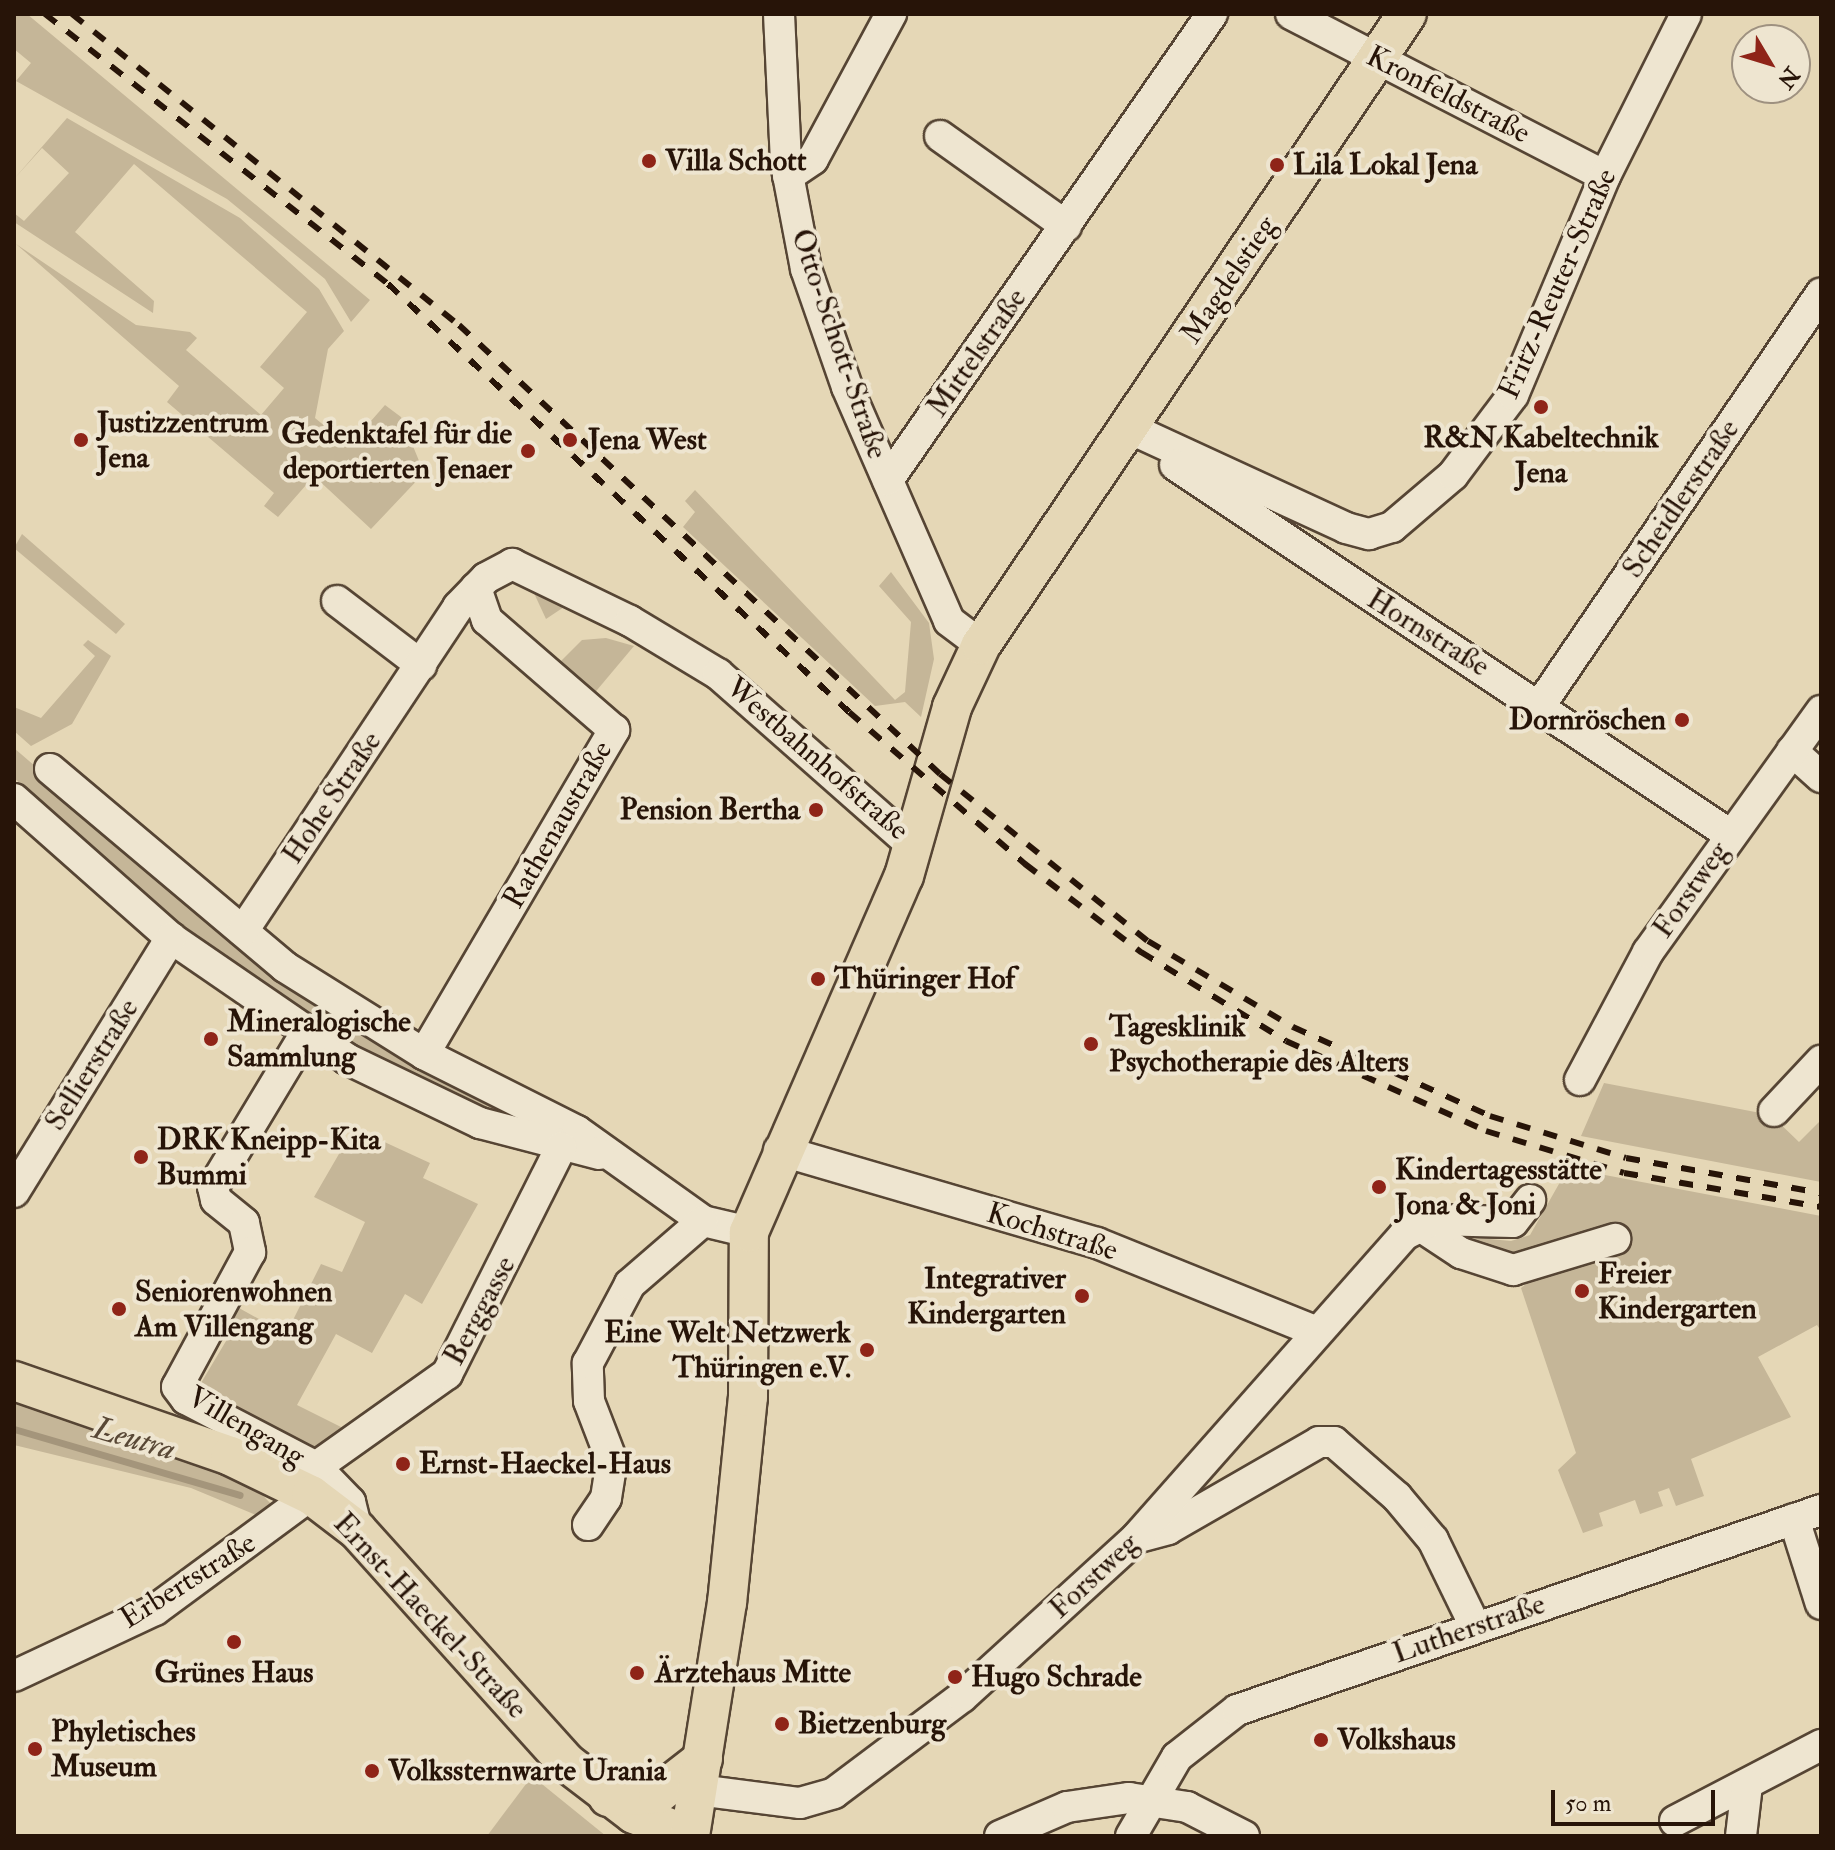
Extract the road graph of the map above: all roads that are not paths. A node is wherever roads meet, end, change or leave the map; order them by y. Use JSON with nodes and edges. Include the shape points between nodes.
{"nodes":[{"id":1,"x":779,"y":14,"type":"edge"},
{"id":2,"x":891,"y":14,"type":"edge"},
{"id":3,"x":1212,"y":14,"type":"edge"},
{"id":4,"x":1291,"y":14,"type":"edge"},
{"id":5,"x":1407,"y":14,"type":"edge"},
{"id":6,"x":1686,"y":14,"type":"edge"},
{"id":7,"x":1380,"y":61,"type":"junction"},
{"id":8,"x":940,"y":136,"type":"dead end"},
{"id":9,"x":788,"y":176,"type":"junction"},
{"id":10,"x":1605,"y":176,"type":"junction"},
{"id":11,"x":1066,"y":226,"type":"junction"},
{"id":12,"x":1820,"y":297,"type":"edge"},
{"id":13,"x":1129,"y":428,"type":"junction"},
{"id":14,"x":888,"y":480,"type":"junction"},
{"id":15,"x":1049,"y":545,"type":"joint"},
{"id":16,"x":512,"y":564,"type":"joint"},
{"id":17,"x":476,"y":588,"type":"junction"},
{"id":18,"x":337,"y":601,"type":"dead end"},
{"id":19,"x":981,"y":645,"type":"junction"},
{"id":20,"x":421,"y":665,"type":"junction"},
{"id":21,"x":1541,"y":704,"type":"junction"},
{"id":22,"x":1821,"y":711,"type":"edge"},
{"id":23,"x":1792,"y":751,"type":"junction"},
{"id":24,"x":50,"y":769,"type":"dead end"},
{"id":25,"x":1821,"y":777,"type":"edge"},
{"id":26,"x":14,"y":799,"type":"edge"},
{"id":27,"x":1729,"y":834,"type":"junction"},
{"id":28,"x":913,"y":846,"type":"junction"},
{"id":29,"x":243,"y":931,"type":"junction"},
{"id":30,"x":171,"y":938,"type":"junction"},
{"id":31,"x":306,"y":1033,"type":"junction"},
{"id":32,"x":424,"y":1054,"type":"junction"},
{"id":33,"x":1821,"y":1061,"type":"edge"},
{"id":34,"x":1580,"y":1080,"type":"dead end"},
{"id":35,"x":1774,"y":1111,"type":"dead end"},
{"id":36,"x":561,"y":1147,"type":"junction"},
{"id":37,"x":779,"y":1150,"type":"junction"},
{"id":38,"x":613,"y":1157,"type":"junction"},
{"id":39,"x":14,"y":1192,"type":"edge"},
{"id":40,"x":1530,"y":1200,"type":"dead end"},
{"id":41,"x":703,"y":1221,"type":"junction"},
{"id":42,"x":1417,"y":1224,"type":"junction"},
{"id":43,"x":749,"y":1232,"type":"junction"},
{"id":44,"x":1615,"y":1239,"type":"dead end"},
{"id":45,"x":1317,"y":1332,"type":"junction"},
{"id":46,"x":14,"y":1381,"type":"edge"},
{"id":47,"x":314,"y":1481,"type":"junction"},
{"id":48,"x":1808,"y":1515,"type":"edge"},
{"id":49,"x":588,"y":1525,"type":"dead end"},
{"id":50,"x":1137,"y":1537,"type":"junction"},
{"id":51,"x":1821,"y":1604,"type":"edge"},
{"id":52,"x":1475,"y":1626,"type":"junction"},
{"id":53,"x":14,"y":1676,"type":"edge"},
{"id":54,"x":1821,"y":1745,"type":"edge"},
{"id":55,"x":701,"y":1775,"type":"junction"},
{"id":56,"x":1747,"y":1785,"type":"junction"},
{"id":57,"x":608,"y":1797,"type":"junction"},
{"id":58,"x":1150,"y":1799,"type":"junction"},
{"id":59,"x":1675,"y":1821,"type":"dead end"},
{"id":60,"x":690,"y":1836,"type":"edge"},
{"id":61,"x":1000,"y":1836,"type":"edge"},
{"id":62,"x":1131,"y":1836,"type":"edge"},
{"id":63,"x":1244,"y":1836,"type":"edge"},
{"id":64,"x":1741,"y":1836,"type":"edge"}],
"edges":[{"from":1,"to":9,"type":"street","name":"Otto-Schott-Straße"},
{"from":2,"to":9,"type":"street","via":[[813,159]]},
{"from":3,"to":11,"type":"street","name":"Mittelstraße"},
{"from":4,"to":7,"type":"street","name":"Kronfeldstraße"},
{"from":5,"to":7,"type":"main road","name":"Magdelstieg"},
{"from":6,"to":10,"type":"street","name":"Fritz-Reuter-Straße"},
{"from":7,"to":10,"type":"street","name":"Kronfeldstraße"},
{"from":7,"to":13,"type":"main road","name":"Magdelstieg"},
{"from":8,"to":11,"type":"street"},
{"from":9,"to":14,"type":"street","name":"Otto-Schott-Straße","via":[[806,269]]},
{"from":10,"to":13,"type":"street","name":"Fritz-Reuter-Straße","via":[[1513,395],[1453,475],[1392,527],[1369,534],[1346,528]]},
{"from":11,"to":14,"type":"street","name":"Mittelstraße"},
{"from":12,"to":21,"type":"street","name":"Scheidlerstraße"},
{"from":13,"to":15,"type":"main road","name":"Magdelstieg"},
{"from":13,"to":21,"type":"street","name":"Hornstraße"},
{"from":14,"to":19,"type":"street","name":"Otto-Schott-Straße","via":[[949,621]]},
{"from":15,"to":19,"type":"main road","name":"Westbahnhofstraße"},
{"from":16,"to":17,"type":"street","name":"Hohe Straße"},
{"from":16,"to":28,"type":"street","name":"Westbahnhofstraße","via":[[718,674]]},
{"from":17,"to":20,"type":"street","name":"Hohe Straße"},
{"from":17,"to":32,"type":"street","name":"Rathenaustraße","via":[[487,620],[614,730]]},
{"from":18,"to":20,"type":"street"},
{"from":19,"to":28,"type":"main road","name":"Westbahnhofstraße","via":[[952,707]]},
{"from":20,"to":29,"type":"street","name":"Hohe Straße"},
{"from":21,"to":27,"type":"street","name":"Hornstraße"},
{"from":22,"to":23,"type":"street","name":"Forstweg"},
{"from":23,"to":25,"type":"street"},
{"from":23,"to":27,"type":"street","name":"Forstweg"},
{"from":24,"to":29,"type":"street"},
{"from":26,"to":30,"type":"street"},
{"from":27,"to":34,"type":"street","name":"Forstweg","via":[[1648,952]]},
{"from":28,"to":37,"type":"main road"},
{"from":29,"to":32,"type":"street","via":[[285,967]]},
{"from":30,"to":31,"type":"street"},
{"from":30,"to":39,"type":"street","name":"Sellierstraße"},
{"from":31,"to":36,"type":"street","via":[[431,1103]]},
{"from":31,"to":47,"type":"street","name":"Villengang","via":[[213,1187],[216,1200],[244,1223],[250,1252],[177,1387],[186,1399]]},
{"from":32,"to":38,"type":"street"},
{"from":33,"to":35,"type":"street"},
{"from":36,"to":38,"type":"street"},
{"from":36,"to":47,"type":"street","name":"Berggasse","via":[[447,1374]]},
{"from":37,"to":43,"type":"main road"},
{"from":37,"to":45,"type":"street","name":"Kochstraße","via":[[1097,1243]]},
{"from":38,"to":41,"type":"street"},
{"from":40,"to":42,"type":"street","via":[[1513,1222]]},
{"from":41,"to":43,"type":"street"},
{"from":41,"to":49,"type":"street","via":[[630,1284],[588,1363],[589,1401],[612,1461],[606,1498]]},
{"from":42,"to":44,"type":"street","via":[[1461,1253],[1513,1270]]},
{"from":42,"to":45,"type":"street","name":"Forstweg"},
{"from":43,"to":55,"type":"main road","via":[[748,1397]]},
{"from":45,"to":50,"type":"street","name":"Forstweg"},
{"from":46,"to":47,"type":"main road","name":"Ernst-Haeckel-Straße"},
{"from":47,"to":53,"type":"street","name":"Erbertstraße","via":[[155,1610]]},
{"from":47,"to":57,"type":"main road","name":"Ernst-Haeckel-Straße","via":[[536,1731]]},
{"from":48,"to":51,"type":"street"},
{"from":48,"to":52,"type":"street","name":"Lutherstraße"},
{"from":50,"to":52,"type":"street","via":[[1168,1529],[1319,1442],[1334,1442],[1397,1497],[1433,1540]]},
{"from":50,"to":55,"type":"street","name":"Forstweg","via":[[962,1697],[834,1793],[800,1803],[735,1797]]},
{"from":52,"to":58,"type":"street","name":"Lutherstraße","via":[[1237,1710],[1177,1757]]},
{"from":54,"to":56,"type":"street"},
{"from":55,"to":57,"type":"main road","via":[[658,1794]]},
{"from":55,"to":60,"type":"main road"},
{"from":56,"to":59,"type":"street"},
{"from":56,"to":64,"type":"street"},
{"from":57,"to":60,"type":"main road","name":"Ernst-Haeckel-Straße"},
{"from":58,"to":61,"type":"street","via":[[1067,1807]]},
{"from":58,"to":62,"type":"street","name":"Lutherstraße"},
{"from":58,"to":63,"type":"street","via":[[1187,1807]]}]}
